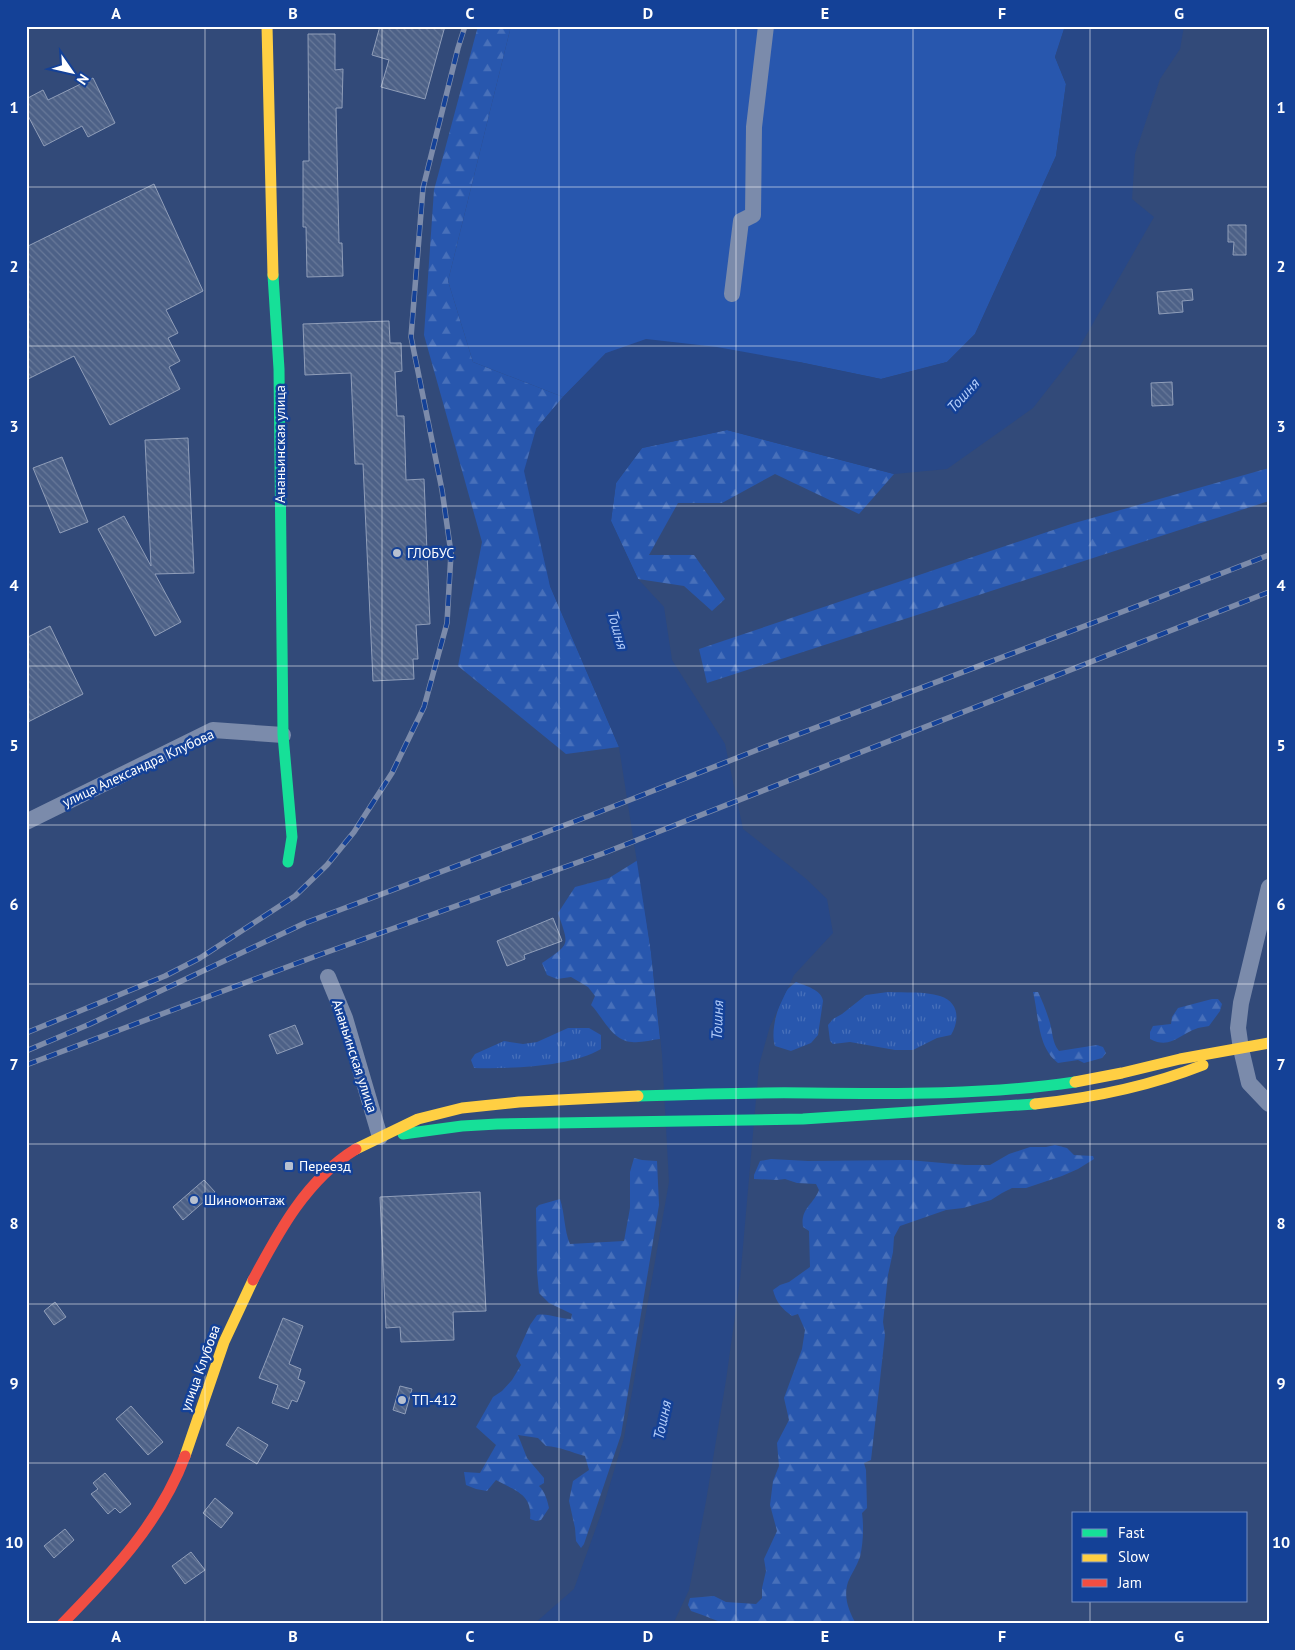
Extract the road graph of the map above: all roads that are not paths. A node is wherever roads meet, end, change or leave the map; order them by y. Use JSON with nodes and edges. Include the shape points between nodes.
{"nodes":[{"id":1,"x":267,"y":26,"type":"edge"},
{"id":2,"x":766,"y":26,"type":"edge"},
{"id":3,"x":732,"y":294,"type":"dead end"},
{"id":4,"x":283,"y":735,"type":"junction"},
{"id":5,"x":26,"y":822,"type":"edge"},
{"id":6,"x":288,"y":862,"type":"dead end"},
{"id":7,"x":1269,"y":887,"type":"edge"},
{"id":8,"x":328,"y":977,"type":"dead end"},
{"id":9,"x":1269,"y":1043,"type":"edge"},
{"id":10,"x":1241,"y":1049,"type":"junction"},
{"id":11,"x":1269,"y":1104,"type":"edge"},
{"id":12,"x":380,"y":1137,"type":"junction"},
{"id":13,"x":62,"y":1624,"type":"edge"}],
"edges":[{"from":1,"to":4,"type":"main road","name":"Ананьинская улица","via":[[279,369]]},
{"from":2,"to":3,"type":"street","via":[[754,127],[753,215],[741,221]]},
{"from":4,"to":5,"type":"street","name":"улица Александра Клубова","via":[[213,730]]},
{"from":4,"to":6,"type":"main road","name":"Ананьинская улица","via":[[292,838]]},
{"from":7,"to":10,"type":"street","via":[[1241,1003],[1238,1028]]},
{"from":8,"to":12,"type":"street","name":"Ананьинская улица","via":[[345,1018]]},
{"from":9,"to":10,"type":"main road"},
{"from":10,"to":11,"type":"street","via":[[1248,1082]]},
{"from":10,"to":12,"type":"main road","via":[[1173,1077],[1061,1101],[803,1119],[498,1124]]},
{"from":10,"to":12,"type":"main road","name":"улица Клубова","via":[[1182,1058],[1069,1083],[1000,1091],[632,1096],[498,1104],[424,1116]]},
{"from":12,"to":13,"type":"main road","name":"улица Клубова","via":[[360,1146],[328,1169],[288,1219],[237,1312],[186,1454],[167,1496],[134,1546]]}]}
